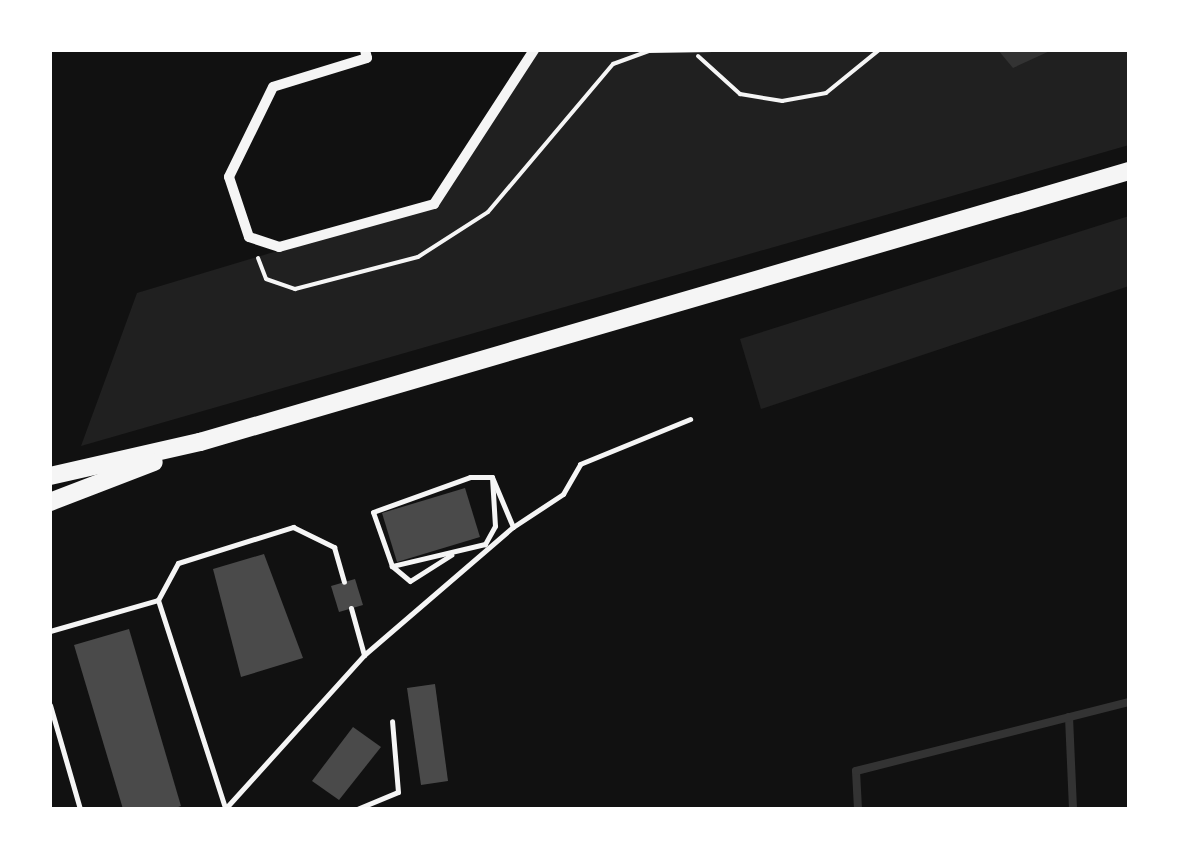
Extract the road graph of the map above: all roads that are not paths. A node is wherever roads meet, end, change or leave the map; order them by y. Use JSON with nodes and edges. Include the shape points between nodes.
{"nodes":[{"id":1,"x":365,"y":50,"type":"edge"},
{"id":2,"x":531,"y":50,"type":"edge"},
{"id":3,"x":1129,"y":171,"type":"edge"},
{"id":4,"x":690,"y":419,"type":"dead end"},
{"id":5,"x":200,"y":442,"type":"junction"},
{"id":6,"x":50,"y":476,"type":"edge"},
{"id":7,"x":492,"y":477,"type":"junction"},
{"id":8,"x":50,"y":502,"type":"edge"},
{"id":9,"x":513,"y":528,"type":"junction"},
{"id":10,"x":453,"y":553,"type":"junction"},
{"id":11,"x":392,"y":566,"type":"junction"},
{"id":12,"x":344,"y":582,"type":"dead end"},
{"id":13,"x":158,"y":600,"type":"junction"},
{"id":14,"x":351,"y":608,"type":"dead end"},
{"id":15,"x":50,"y":631,"type":"edge"},
{"id":16,"x":364,"y":655,"type":"junction"},
{"id":17,"x":50,"y":705,"type":"edge"},
{"id":18,"x":392,"y":722,"type":"dead end"},
{"id":19,"x":80,"y":809,"type":"edge"},
{"id":20,"x":225,"y":809,"type":"edge"},
{"id":21,"x":357,"y":809,"type":"edge"}],
"edges":[{"from":1,"to":2,"type":"street","via":[[367,58],[273,87],[229,177],[231,204],[248,236],[279,247],[434,204]]},
{"from":3,"to":5,"type":"highway"},
{"from":4,"to":9,"type":"lane","via":[[580,464],[563,494]]},
{"from":5,"to":6,"type":"highway"},
{"from":5,"to":8,"type":"highway"},
{"from":7,"to":9,"type":"lane"},
{"from":7,"to":10,"type":"lane","via":[[495,526],[485,544]]},
{"from":7,"to":11,"type":"lane","via":[[373,512]]},
{"from":9,"to":16,"type":"lane"},
{"from":10,"to":11,"type":"lane"},
{"from":10,"to":11,"type":"lane","via":[[410,582]]},
{"from":12,"to":13,"type":"lane","via":[[334,547],[293,527],[178,563]]},
{"from":13,"to":15,"type":"lane"},
{"from":13,"to":20,"type":"lane"},
{"from":14,"to":16,"type":"lane"},
{"from":16,"to":20,"type":"lane"},
{"from":17,"to":19,"type":"lane"},
{"from":18,"to":21,"type":"lane","via":[[398,792]]}]}
